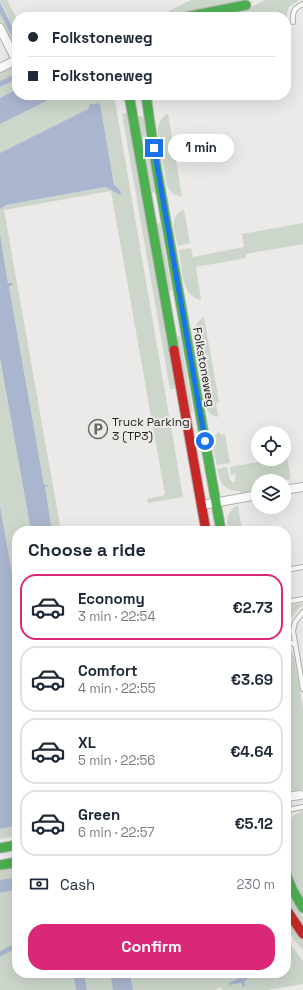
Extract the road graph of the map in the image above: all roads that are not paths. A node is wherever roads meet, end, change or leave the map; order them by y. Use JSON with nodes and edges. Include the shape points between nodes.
{"nodes":[{"id":1,"x":255,"y":0,"type":"edge"},
{"id":2,"x":246,"y":4,"type":"junction"},
{"id":3,"x":303,"y":4,"type":"edge"},
{"id":4,"x":215,"y":12,"type":"edge"},
{"id":5,"x":234,"y":12,"type":"edge"},
{"id":6,"x":293,"y":22,"type":"dead end"},
{"id":7,"x":0,"y":28,"type":"edge"},
{"id":8,"x":12,"y":52,"type":"edge"},
{"id":9,"x":12,"y":62,"type":"edge"},
{"id":10,"x":0,"y":68,"type":"edge"},
{"id":11,"x":140,"y":103,"type":"edge"},
{"id":12,"x":303,"y":487,"type":"edge"},
{"id":13,"x":291,"y":489,"type":"edge"},
{"id":14,"x":251,"y":496,"type":"edge"},
{"id":15,"x":216,"y":502,"type":"junction"},
{"id":16,"x":202,"y":505,"type":"junction"},
{"id":17,"x":205,"y":526,"type":"edge"},
{"id":18,"x":220,"y":526,"type":"edge"},
{"id":19,"x":303,"y":567,"type":"edge"},
{"id":20,"x":291,"y":569,"type":"edge"},
{"id":21,"x":303,"y":599,"type":"edge"},
{"id":22,"x":291,"y":601,"type":"edge"},
{"id":23,"x":303,"y":612,"type":"edge"},
{"id":24,"x":291,"y":643,"type":"edge"},
{"id":25,"x":295,"y":645,"type":"junction"},
{"id":26,"x":303,"y":689,"type":"edge"},
{"id":27,"x":302,"y":794,"type":"edge"},
{"id":28,"x":291,"y":797,"type":"edge"},
{"id":29,"x":303,"y":807,"type":"edge"},
{"id":30,"x":291,"y":811,"type":"edge"},
{"id":31,"x":12,"y":846,"type":"edge"},
{"id":32,"x":0,"y":848,"type":"edge"},
{"id":33,"x":12,"y":863,"type":"edge"},
{"id":34,"x":0,"y":865,"type":"edge"},
{"id":35,"x":291,"y":886,"type":"edge"},
{"id":36,"x":303,"y":908,"type":"edge"},
{"id":37,"x":291,"y":916,"type":"edge"},
{"id":38,"x":303,"y":934,"type":"edge"}],
"edges":[{"from":1,"to":2,"type":"street"},
{"from":2,"to":4,"type":"street"},
{"from":2,"to":5,"type":"street"},
{"from":3,"to":6,"type":"lane","via":[[294,10]]},
{"from":7,"to":8,"type":"street"},
{"from":9,"to":10,"type":"street"},
{"from":11,"to":15,"type":"street","name":"Folkstoneweg"},
{"from":11,"to":16,"type":"street","name":"Folkstoneweg","via":[[152,210]]},
{"from":12,"to":13,"type":"street"},
{"from":14,"to":15,"type":"street"},
{"from":15,"to":16,"type":"street"},
{"from":15,"to":18,"type":"street","name":"Folkstoneweg"},
{"from":16,"to":17,"type":"street","name":"Folkstoneweg"},
{"from":19,"to":20,"type":"lane"},
{"from":21,"to":22,"type":"lane"},
{"from":23,"to":25,"type":"lane","via":[[294,626]]},
{"from":24,"to":25,"type":"lane"},
{"from":25,"to":26,"type":"lane"},
{"from":27,"to":28,"type":"street"},
{"from":29,"to":30,"type":"lane"},
{"from":31,"to":32,"type":"street"},
{"from":33,"to":34,"type":"street"},
{"from":35,"to":36,"type":"street"},
{"from":37,"to":38,"type":"street"}]}
